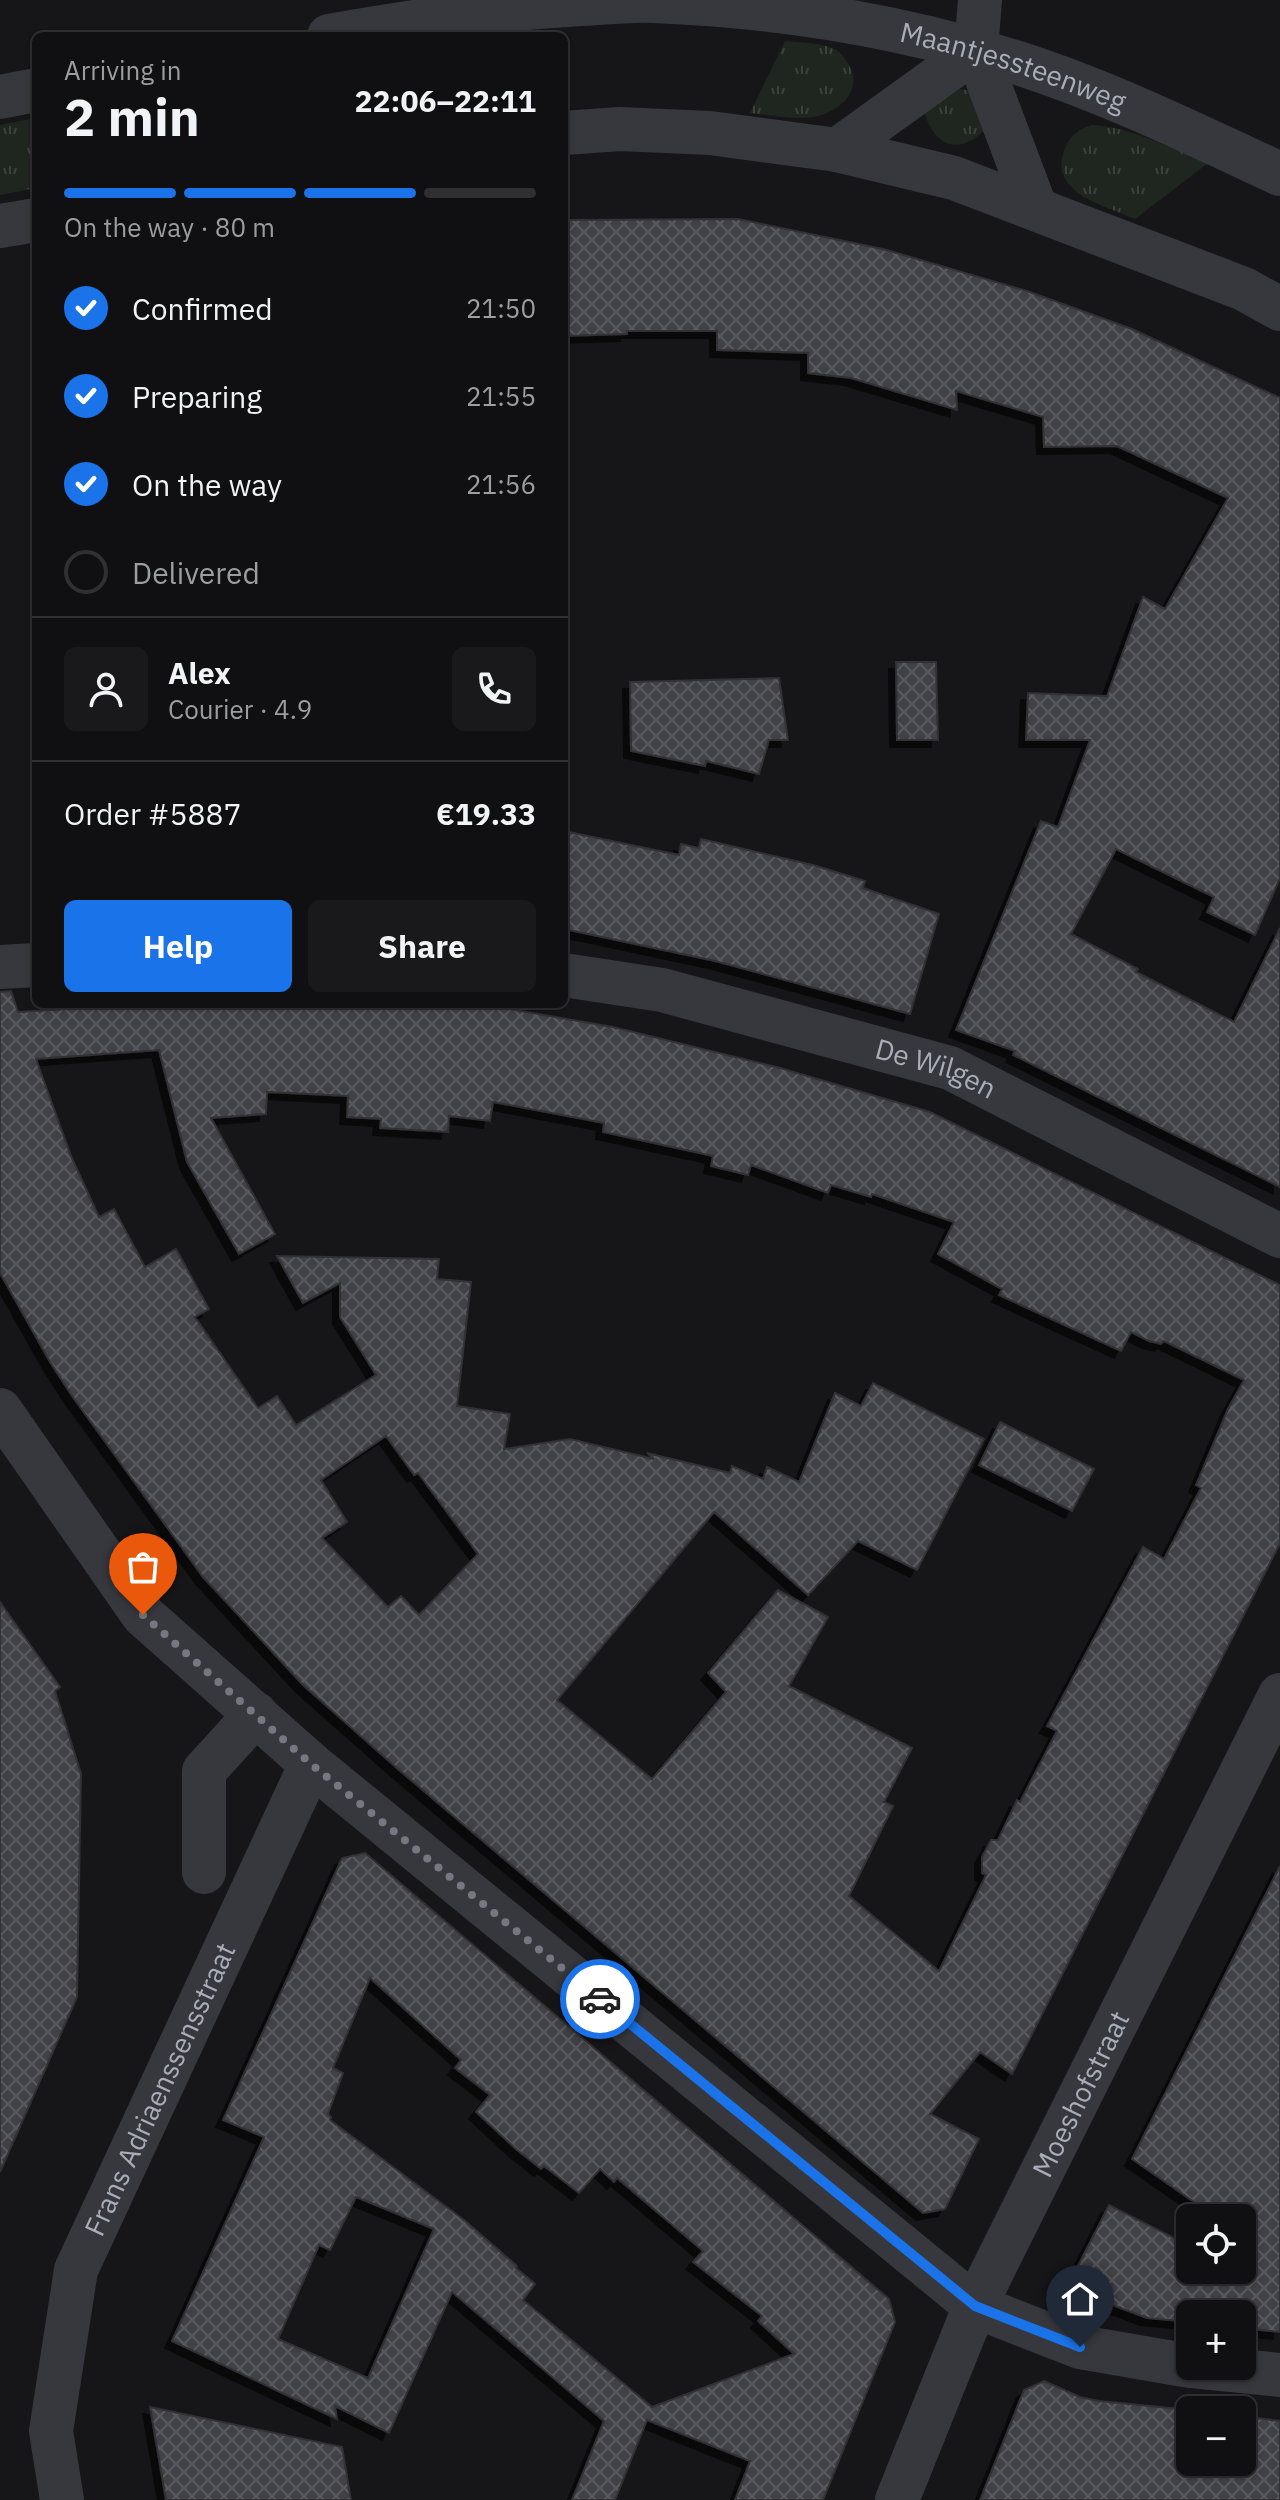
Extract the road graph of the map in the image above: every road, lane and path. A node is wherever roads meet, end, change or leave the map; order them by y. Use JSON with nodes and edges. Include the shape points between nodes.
{"nodes":[{"id":1,"x":980,"y":0,"type":"edge"},
{"id":2,"x":396,"y":20,"type":"edge"},
{"id":3,"x":346,"y":32,"type":"edge"},
{"id":4,"x":976,"y":50,"type":"junction"},
{"id":5,"x":32,"y":91,"type":"edge"},
{"id":6,"x":0,"y":97,"type":"edge"},
{"id":7,"x":568,"y":133,"type":"edge"},
{"id":8,"x":837,"y":150,"type":"junction"},
{"id":9,"x":1280,"y":174,"type":"edge"},
{"id":10,"x":1036,"y":209,"type":"junction"},
{"id":11,"x":32,"y":221,"type":"edge"},
{"id":12,"x":0,"y":226,"type":"edge"},
{"id":13,"x":1280,"y":309,"type":"edge"},
{"id":14,"x":32,"y":965,"type":"edge"},
{"id":15,"x":0,"y":967,"type":"edge"},
{"id":16,"x":568,"y":976,"type":"edge"},
{"id":17,"x":1280,"y":1236,"type":"edge"},
{"id":18,"x":0,"y":1410,"type":"edge"},
{"id":19,"x":1280,"y":1695,"type":"edge"},
{"id":20,"x":256,"y":1714,"type":"junction"},
{"id":21,"x":311,"y":1764,"type":"junction"},
{"id":22,"x":204,"y":1872,"type":"dead end"},
{"id":23,"x":975,"y":2306,"type":"junction"},
{"id":24,"x":1176,"y":2363,"type":"edge"},
{"id":25,"x":1256,"y":2373,"type":"edge"},
{"id":26,"x":1280,"y":2375,"type":"edge"},
{"id":27,"x":62,"y":2500,"type":"edge"},
{"id":28,"x":897,"y":2500,"type":"edge"}],
"edges":[{"from":1,"to":4,"type":"street"},
{"from":2,"to":3,"type":"street","name":"Maantjessteenweg"},
{"from":2,"to":4,"type":"street","name":"Maantjessteenweg","via":[[651,1],[841,19]]},
{"from":4,"to":8,"type":"street"},
{"from":4,"to":9,"type":"street","name":"Maantjessteenweg","via":[[1159,117]]},
{"from":4,"to":10,"type":"street"},
{"from":5,"to":6,"type":"street"},
{"from":7,"to":8,"type":"street","via":[[710,133]]},
{"from":8,"to":10,"type":"street","via":[[954,178]]},
{"from":10,"to":13,"type":"street","via":[[1244,289]]},
{"from":11,"to":12,"type":"street"},
{"from":14,"to":15,"type":"street"},
{"from":16,"to":17,"type":"street","name":"De Wilgen","via":[[662,990],[950,1068]]},
{"from":18,"to":20,"type":"street","via":[[143,1615]]},
{"from":19,"to":23,"type":"street","name":"Moeshofstraat"},
{"from":20,"to":21,"type":"street"},
{"from":20,"to":22,"type":"street","via":[[204,1771]]},
{"from":21,"to":23,"type":"street"},
{"from":21,"to":27,"type":"street","name":"Frans Adriaenssensstraat","via":[[76,2270],[51,2431]]},
{"from":23,"to":24,"type":"street","via":[[1080,2347]]},
{"from":23,"to":28,"type":"street","name":"Moeshofstraat"},
{"from":25,"to":26,"type":"street"}]}
